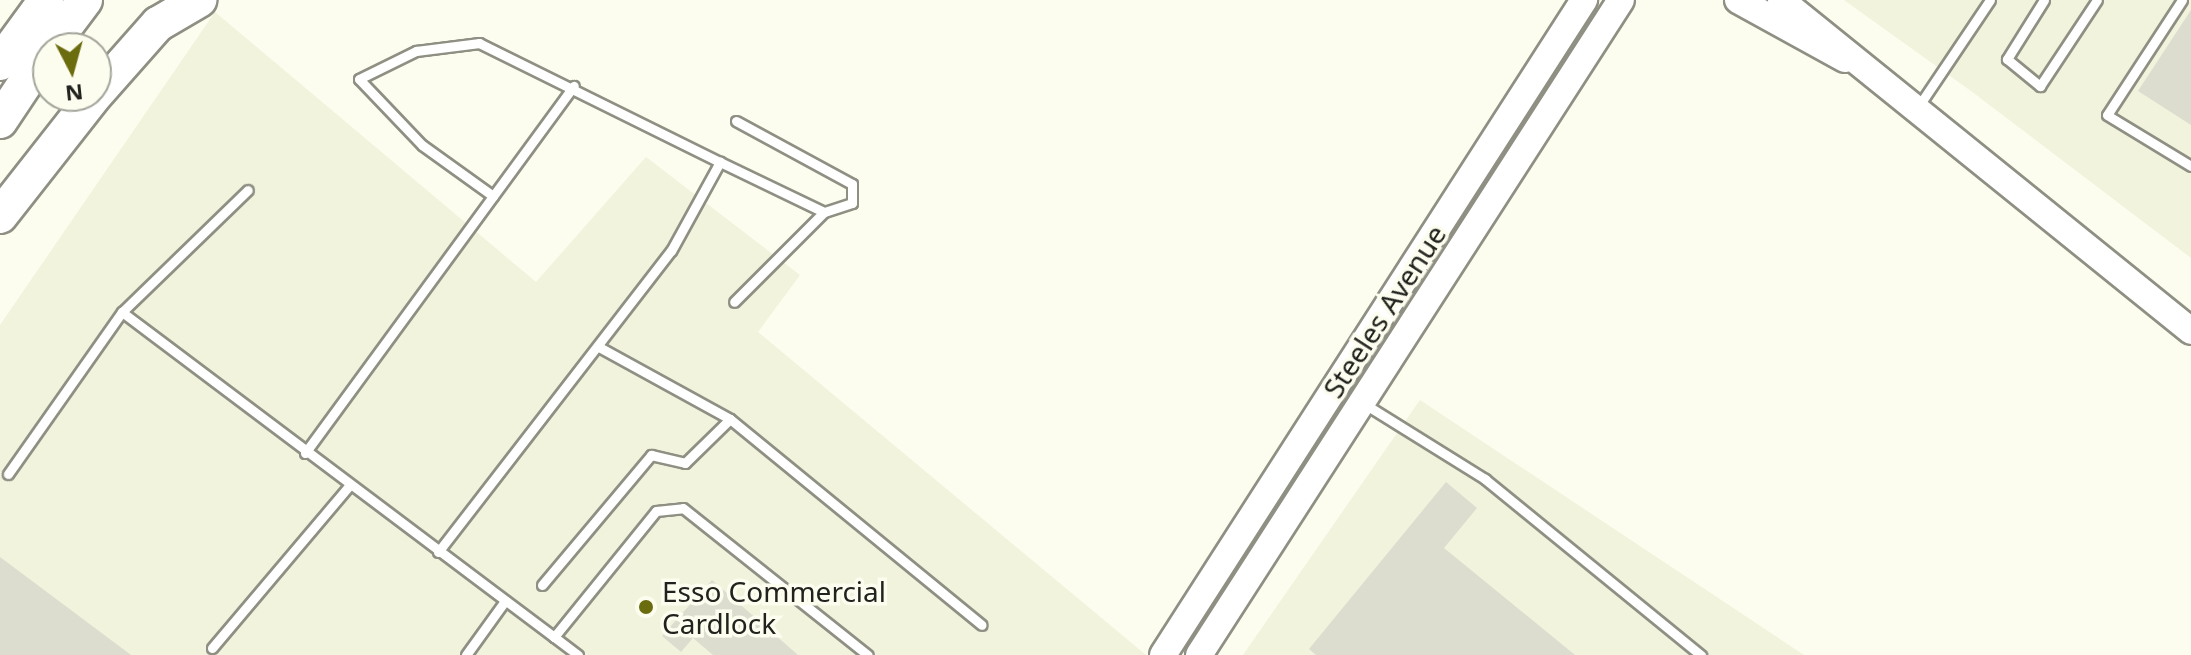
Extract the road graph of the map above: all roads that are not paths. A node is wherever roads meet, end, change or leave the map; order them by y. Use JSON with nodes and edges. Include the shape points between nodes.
{"nodes":[{"id":1,"x":46,"y":0,"type":"edge"},
{"id":2,"x":85,"y":0,"type":"edge"},
{"id":3,"x":199,"y":0,"type":"edge"},
{"id":4,"x":1584,"y":0,"type":"edge"},
{"id":5,"x":1621,"y":0,"type":"edge"},
{"id":6,"x":1738,"y":0,"type":"edge"},
{"id":7,"x":1781,"y":0,"type":"edge"},
{"id":8,"x":1990,"y":0,"type":"edge"},
{"id":9,"x":2044,"y":0,"type":"edge"},
{"id":10,"x":2097,"y":0,"type":"edge"},
{"id":11,"x":2182,"y":0,"type":"edge"},
{"id":12,"x":60,"y":32,"type":"edge"},
{"id":13,"x":0,"y":63,"type":"edge"},
{"id":14,"x":1860,"y":65,"type":"junction"},
{"id":15,"x":32,"y":72,"type":"edge"},
{"id":16,"x":112,"y":76,"type":"edge"},
{"id":17,"x":574,"y":86,"type":"junction"},
{"id":18,"x":1916,"y":110,"type":"junction"},
{"id":19,"x":82,"y":112,"type":"edge"},
{"id":20,"x":0,"y":121,"type":"edge"},
{"id":21,"x":736,"y":121,"type":"dead end"},
{"id":22,"x":720,"y":162,"type":"junction"},
{"id":23,"x":2191,"y":166,"type":"edge"},
{"id":24,"x":248,"y":190,"type":"dead end"},
{"id":25,"x":493,"y":196,"type":"junction"},
{"id":26,"x":824,"y":212,"type":"junction"},
{"id":27,"x":0,"y":216,"type":"edge"},
{"id":28,"x":734,"y":302,"type":"dead end"},
{"id":29,"x":122,"y":312,"type":"junction"},
{"id":30,"x":2191,"y":331,"type":"edge"},
{"id":31,"x":599,"y":347,"type":"junction"},
{"id":32,"x":1363,"y":403,"type":"junction"},
{"id":33,"x":730,"y":419,"type":"junction"},
{"id":34,"x":305,"y":453,"type":"junction"},
{"id":35,"x":8,"y":474,"type":"dead end"},
{"id":36,"x":349,"y":486,"type":"junction"},
{"id":37,"x":438,"y":552,"type":"junction"},
{"id":38,"x":542,"y":585,"type":"dead end"},
{"id":39,"x":505,"y":601,"type":"junction"},
{"id":40,"x":982,"y":625,"type":"dead end"},
{"id":41,"x":554,"y":637,"type":"junction"},
{"id":42,"x":212,"y":648,"type":"dead end"},
{"id":43,"x":466,"y":655,"type":"edge"},
{"id":44,"x":578,"y":655,"type":"edge"},
{"id":45,"x":868,"y":655,"type":"edge"},
{"id":46,"x":1163,"y":655,"type":"edge"},
{"id":47,"x":1199,"y":655,"type":"edge"},
{"id":48,"x":1701,"y":655,"type":"edge"}],
"edges":[{"from":1,"to":13,"type":"highway"},
{"from":2,"to":12,"type":"highway"},
{"from":3,"to":16,"type":"highway","via":[[158,24]]},
{"from":4,"to":46,"type":"main road","name":"Steeles Avenue"},
{"from":5,"to":32,"type":"main road","name":"Steeles Avenue"},
{"from":6,"to":14,"type":"main road","via":[[1804,41]]},
{"from":7,"to":14,"type":"main road"},
{"from":8,"to":18,"type":"lane"},
{"from":9,"to":10,"type":"lane","via":[[2007,59],[2040,86]]},
{"from":11,"to":23,"type":"lane","via":[[2107,115]]},
{"from":14,"to":18,"type":"main road"},
{"from":15,"to":20,"type":"highway"},
{"from":17,"to":22,"type":"lane"},
{"from":17,"to":25,"type":"lane"},
{"from":17,"to":25,"type":"lane","via":[[479,43],[416,51],[359,79],[422,145]]},
{"from":18,"to":30,"type":"main road"},
{"from":19,"to":27,"type":"highway"},
{"from":21,"to":26,"type":"lane","via":[[852,184],[852,203]]},
{"from":22,"to":26,"type":"lane"},
{"from":22,"to":31,"type":"lane","via":[[671,251]]},
{"from":24,"to":29,"type":"lane"},
{"from":25,"to":34,"type":"lane"},
{"from":26,"to":28,"type":"lane"},
{"from":29,"to":34,"type":"lane"},
{"from":29,"to":35,"type":"lane"},
{"from":31,"to":33,"type":"lane"},
{"from":31,"to":37,"type":"lane"},
{"from":32,"to":47,"type":"main road","name":"Steeles Avenue"},
{"from":32,"to":48,"type":"lane","via":[[1485,479]]},
{"from":33,"to":38,"type":"lane","via":[[685,463],[651,455]]},
{"from":33,"to":40,"type":"lane"},
{"from":34,"to":36,"type":"lane"},
{"from":36,"to":37,"type":"lane"},
{"from":36,"to":42,"type":"lane"},
{"from":37,"to":39,"type":"lane"},
{"from":39,"to":41,"type":"lane"},
{"from":39,"to":43,"type":"lane"},
{"from":41,"to":44,"type":"lane"},
{"from":41,"to":45,"type":"lane","via":[[656,511],[683,508]]}]}
